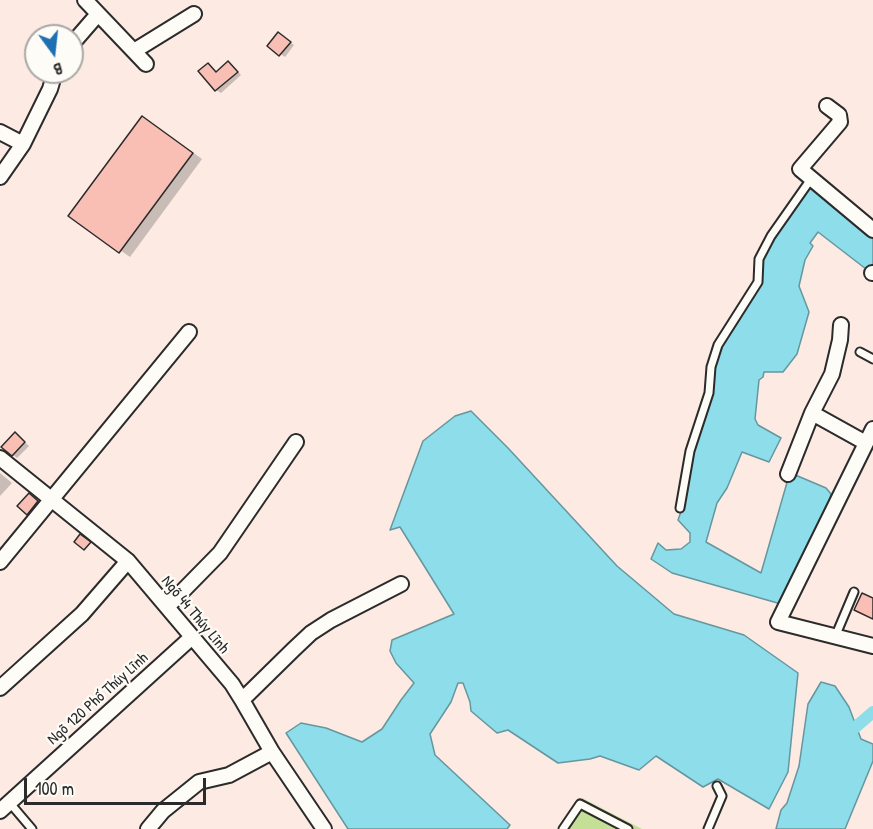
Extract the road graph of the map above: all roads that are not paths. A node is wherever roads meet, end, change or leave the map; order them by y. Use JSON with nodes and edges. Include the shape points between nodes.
{"nodes":[{"id":1,"x":85,"y":0,"type":"edge"},
{"id":2,"x":98,"y":14,"type":"junction"},
{"id":3,"x":194,"y":14,"type":"dead end"},
{"id":4,"x":84,"y":30,"type":"edge"},
{"id":5,"x":134,"y":51,"type":"junction"},
{"id":6,"x":146,"y":64,"type":"dead end"},
{"id":7,"x":52,"y":84,"type":"edge"},
{"id":8,"x":827,"y":106,"type":"dead end"},
{"id":9,"x":0,"y":132,"type":"edge"},
{"id":10,"x":23,"y":144,"type":"junction"},
{"id":11,"x":0,"y":177,"type":"edge"},
{"id":12,"x":811,"y":179,"type":"junction"},
{"id":13,"x":873,"y":230,"type":"edge"},
{"id":14,"x":841,"y":325,"type":"dead end"},
{"id":15,"x":189,"y":332,"type":"dead end"},
{"id":16,"x":860,"y":352,"type":"dead end"},
{"id":17,"x":873,"y":359,"type":"edge"},
{"id":18,"x":812,"y":413,"type":"junction"},
{"id":19,"x":873,"y":429,"type":"edge"},
{"id":20,"x":296,"y":442,"type":"dead end"},
{"id":21,"x":866,"y":443,"type":"junction"},
{"id":22,"x":0,"y":458,"type":"edge"},
{"id":23,"x":788,"y":474,"type":"dead end"},
{"id":24,"x":51,"y":499,"type":"junction"},
{"id":25,"x":680,"y":508,"type":"dead end"},
{"id":26,"x":128,"y":561,"type":"junction"},
{"id":27,"x":0,"y":562,"type":"edge"},
{"id":28,"x":401,"y":584,"type":"dead end"},
{"id":29,"x":854,"y":592,"type":"dead end"},
{"id":30,"x":167,"y":607,"type":"junction"},
{"id":31,"x":835,"y":636,"type":"junction"},
{"id":32,"x":192,"y":637,"type":"junction"},
{"id":33,"x":872,"y":643,"type":"edge"},
{"id":34,"x":0,"y":688,"type":"edge"},
{"id":35,"x":242,"y":700,"type":"junction"},
{"id":36,"x":272,"y":752,"type":"junction"},
{"id":37,"x":717,"y":786,"type":"dead end"},
{"id":38,"x":5,"y":807,"type":"edge"},
{"id":39,"x":32,"y":829,"type":"edge"},
{"id":40,"x":148,"y":829,"type":"edge"},
{"id":41,"x":324,"y":829,"type":"edge"},
{"id":42,"x":563,"y":829,"type":"edge"},
{"id":43,"x":628,"y":829,"type":"edge"},
{"id":44,"x":708,"y":829,"type":"edge"}],
"edges":[{"from":1,"to":2,"type":"street"},
{"from":2,"to":4,"type":"street"},
{"from":2,"to":5,"type":"street"},
{"from":3,"to":5,"type":"street"},
{"from":5,"to":6,"type":"street"},
{"from":7,"to":10,"type":"street"},
{"from":8,"to":12,"type":"street","via":[[839,115],[840,122],[800,169]]},
{"from":9,"to":10,"type":"street"},
{"from":10,"to":11,"type":"street"},
{"from":12,"to":13,"type":"street"},
{"from":12,"to":25,"type":"lane","via":[[771,236],[759,259],[758,282],[718,345],[709,393],[690,451]]},
{"from":14,"to":18,"type":"street","via":[[832,374]]},
{"from":15,"to":24,"type":"street"},
{"from":16,"to":17,"type":"lane"},
{"from":18,"to":21,"type":"street"},
{"from":18,"to":23,"type":"street"},
{"from":19,"to":21,"type":"street"},
{"from":20,"to":30,"type":"street","via":[[220,553]]},
{"from":21,"to":31,"type":"street","via":[[778,622]]},
{"from":22,"to":24,"type":"street","name":"Ngõ 44 Thúy Lĩnh"},
{"from":24,"to":26,"type":"street","name":"Ngõ 44 Thúy Lĩnh"},
{"from":24,"to":27,"type":"street"},
{"from":26,"to":30,"type":"street","name":"Ngõ 44 Thúy Lĩnh"},
{"from":26,"to":34,"type":"street","via":[[82,614]]},
{"from":28,"to":35,"type":"street","via":[[311,633]]},
{"from":29,"to":31,"type":"lane"},
{"from":30,"to":32,"type":"street","name":"Ngõ 44 Thúy Lĩnh"},
{"from":31,"to":33,"type":"street"},
{"from":32,"to":35,"type":"street","name":"Ngõ 44 Thúy Lĩnh"},
{"from":32,"to":38,"type":"street","name":"Ngõ 120 Phố Thúy Lĩnh"},
{"from":35,"to":36,"type":"street","name":"Ngõ 44 Thúy Lĩnh"},
{"from":36,"to":40,"type":"street","via":[[229,774],[199,782],[163,811]]},
{"from":36,"to":41,"type":"street","name":"Ngõ 44 Thúy Lĩnh"},
{"from":37,"to":44,"type":"lane","via":[[722,796]]},
{"from":38,"to":39,"type":"lane"},
{"from":42,"to":43,"type":"lane","via":[[580,804]]}]}
